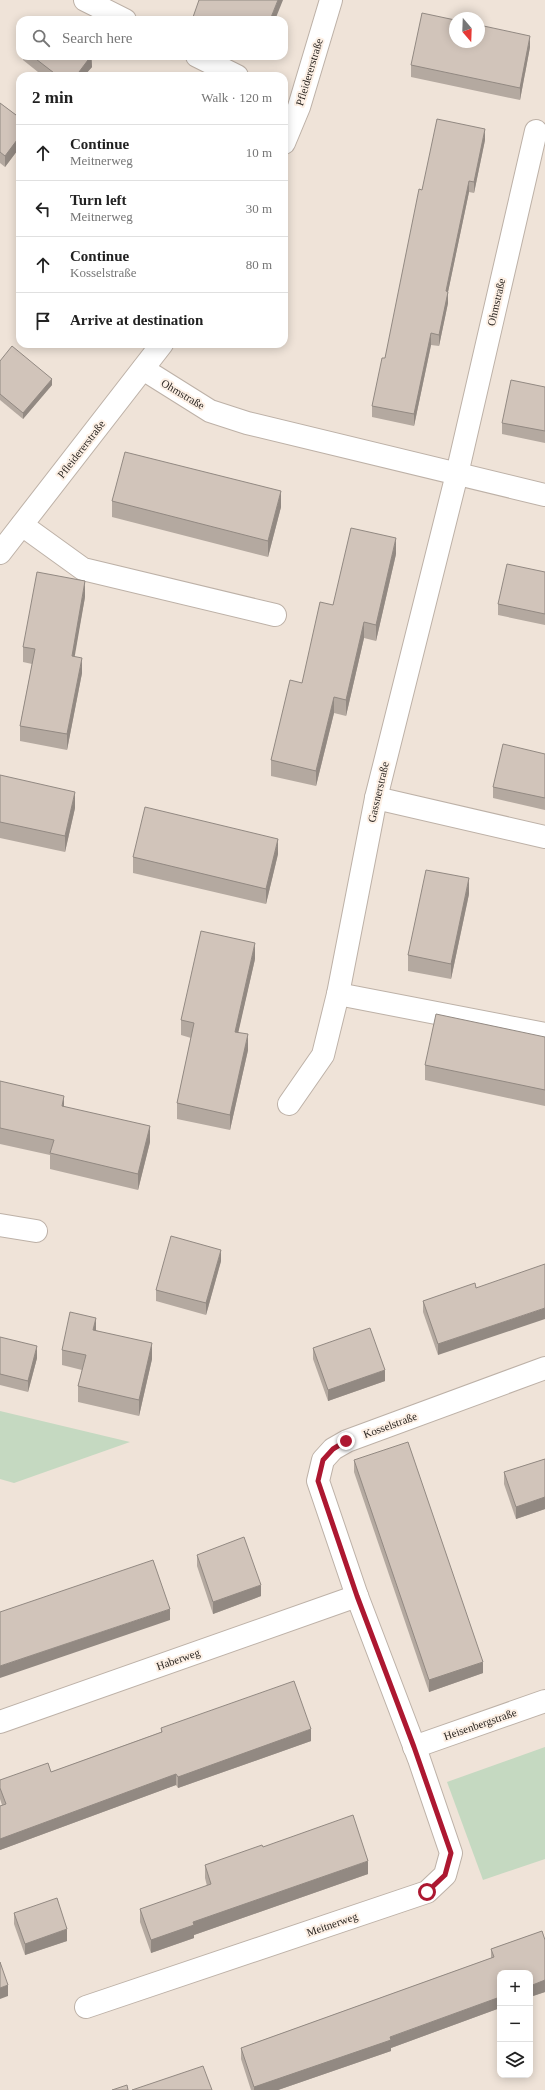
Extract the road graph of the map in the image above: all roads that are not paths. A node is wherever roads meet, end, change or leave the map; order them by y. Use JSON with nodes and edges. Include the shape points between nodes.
{"nodes":[{"id":1,"x":85,"y":0,"type":"edge"},
{"id":2,"x":331,"y":0,"type":"edge"},
{"id":3,"x":117,"y":16,"type":"edge"},
{"id":4,"x":205,"y":60,"type":"edge"},
{"id":5,"x":229,"y":72,"type":"edge"},
{"id":6,"x":292,"y":103,"type":"edge"},
{"id":7,"x":288,"y":123,"type":"edge"},
{"id":8,"x":536,"y":131,"type":"dead end"},
{"id":9,"x":159,"y":348,"type":"edge"},
{"id":10,"x":143,"y":369,"type":"junction"},
{"id":11,"x":457,"y":474,"type":"junction"},
{"id":12,"x":545,"y":495,"type":"edge"},
{"id":13,"x":22,"y":525,"type":"junction"},
{"id":14,"x":0,"y":553,"type":"edge"},
{"id":15,"x":275,"y":615,"type":"dead end"},
{"id":16,"x":376,"y":798,"type":"junction"},
{"id":17,"x":545,"y":837,"type":"edge"},
{"id":18,"x":338,"y":994,"type":"junction"},
{"id":19,"x":545,"y":1034,"type":"edge"},
{"id":20,"x":289,"y":1104,"type":"dead end"},
{"id":21,"x":0,"y":1225,"type":"edge"},
{"id":22,"x":36,"y":1231,"type":"dead end"},
{"id":23,"x":545,"y":1368,"type":"edge"},
{"id":24,"x":357,"y":1596,"type":"junction"},
{"id":25,"x":545,"y":1702,"type":"edge"},
{"id":26,"x":0,"y":1722,"type":"edge"},
{"id":27,"x":414,"y":1747,"type":"junction"},
{"id":28,"x":86,"y":2007,"type":"dead end"}],
"edges":[{"from":1,"to":3,"type":"street"},
{"from":2,"to":6,"type":"street","name":"Pfleidererstraße"},
{"from":4,"to":5,"type":"street"},
{"from":6,"to":7,"type":"street","name":"Pfleidererstraße"},
{"from":8,"to":11,"type":"street","name":"Ohmstraße"},
{"from":9,"to":10,"type":"street","name":"Pfleidererstraße"},
{"from":10,"to":11,"type":"street","name":"Ohmstraße","via":[[210,411],[247,423]]},
{"from":10,"to":13,"type":"street","name":"Pfleidererstraße"},
{"from":11,"to":12,"type":"street","name":"Ohmstraße"},
{"from":11,"to":16,"type":"street","name":"Gassnerstraße"},
{"from":13,"to":14,"type":"street","name":"Pfleidererstraße"},
{"from":13,"to":15,"type":"street","via":[[83,569]]},
{"from":16,"to":17,"type":"street"},
{"from":16,"to":18,"type":"street","name":"Gassnerstraße"},
{"from":18,"to":19,"type":"street"},
{"from":18,"to":20,"type":"street","name":"Gassnerstraße","via":[[324,1055]]},
{"from":21,"to":22,"type":"street"},
{"from":23,"to":24,"type":"street","name":"Kosselstraße","via":[[346,1441],[333,1449],[323,1460],[318,1481]]},
{"from":24,"to":26,"type":"street","name":"Haberweg"},
{"from":24,"to":27,"type":"street","name":"Kosselstraße"},
{"from":25,"to":27,"type":"street","name":"Heisenbergstraße"},
{"from":27,"to":28,"type":"street","name":"Meitnerweg","via":[[451,1853],[445,1875],[427,1892]]}]}
